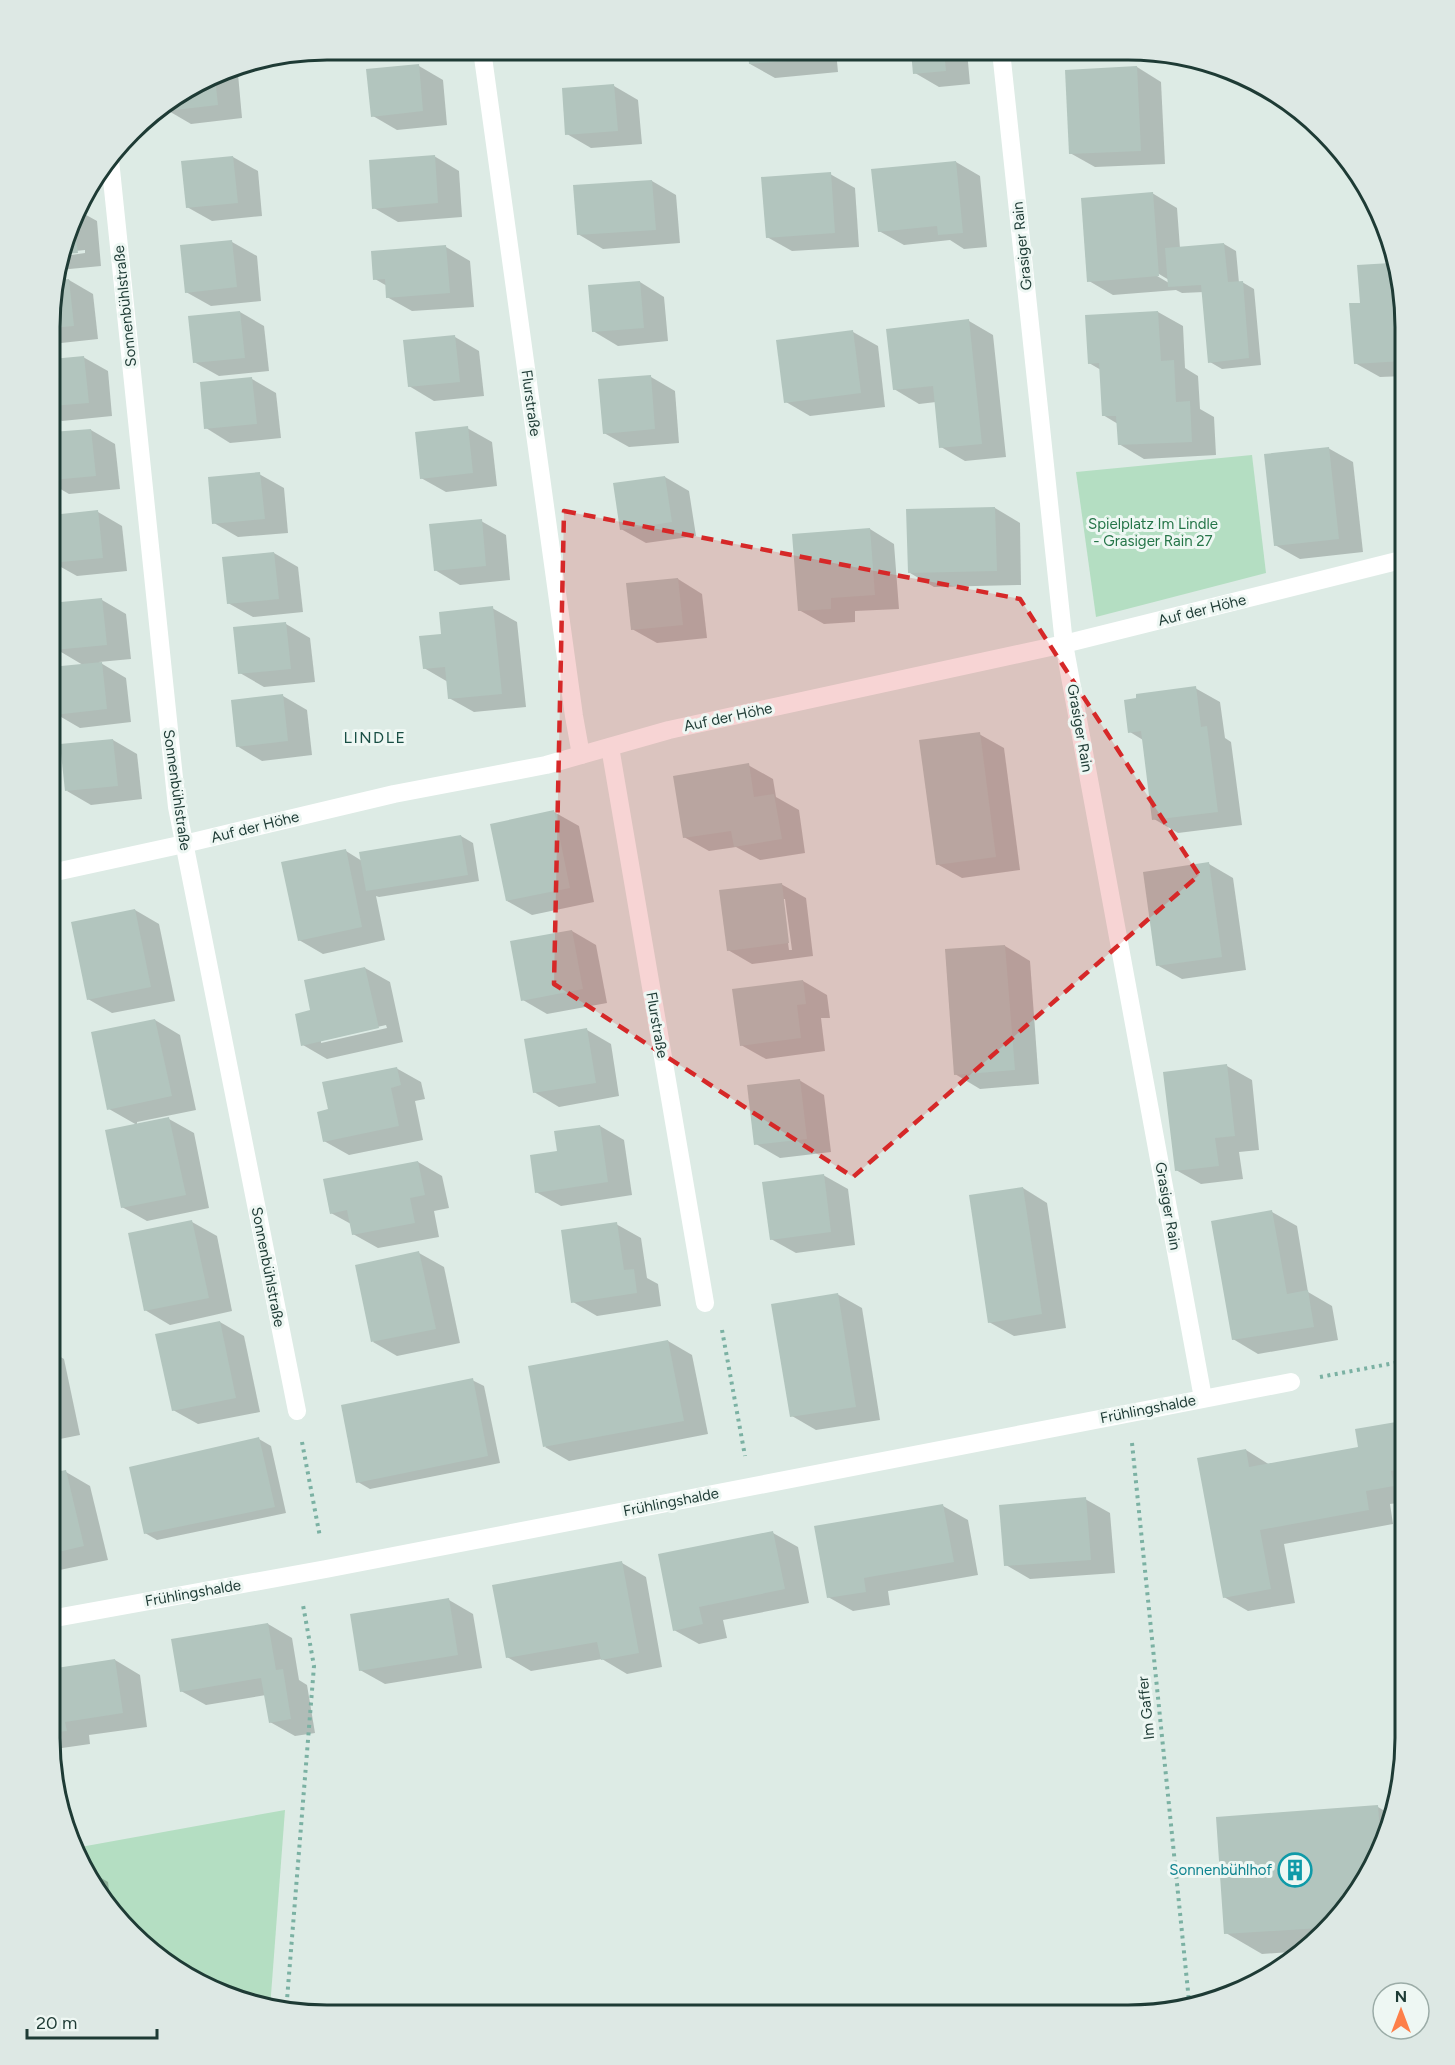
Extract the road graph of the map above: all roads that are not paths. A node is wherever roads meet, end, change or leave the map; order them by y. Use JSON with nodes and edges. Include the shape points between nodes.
{"nodes":[{"id":1,"x":483,"y":60,"type":"edge"},
{"id":2,"x":1002,"y":60,"type":"edge"},
{"id":3,"x":111,"y":170,"type":"edge"},
{"id":4,"x":1395,"y":561,"type":"edge"},
{"id":5,"x":1064,"y":644,"type":"junction"},
{"id":6,"x":610,"y":747,"type":"junction"},
{"id":7,"x":581,"y":755,"type":"junction"},
{"id":8,"x":184,"y":844,"type":"junction"},
{"id":9,"x":60,"y":871,"type":"edge"},
{"id":10,"x":705,"y":1303,"type":"road end"},
{"id":11,"x":1291,"y":1382,"type":"road end"},
{"id":12,"x":1203,"y":1398,"type":"junction"},
{"id":13,"x":297,"y":1411,"type":"road end"},
{"id":14,"x":60,"y":1617,"type":"edge"}],
"edges":[{"from":1,"to":7,"type":"street","name":"Flurstraße"},
{"from":2,"to":5,"type":"street","name":"Grasiger Rain"},
{"from":3,"to":8,"type":"street","name":"Sonnenbühlstraße"},
{"from":4,"to":5,"type":"street","name":"Auf der Höhe"},
{"from":5,"to":6,"type":"street","name":"Auf der Höhe","via":[[669,730]]},
{"from":5,"to":12,"type":"street","name":"Grasiger Rain"},
{"from":6,"to":7,"type":"street","name":"Auf der Höhe"},
{"from":6,"to":10,"type":"street","name":"Flurstraße"},
{"from":7,"to":8,"type":"street","name":"Auf der Höhe"},
{"from":8,"to":9,"type":"street","name":"Auf der Höhe"},
{"from":8,"to":13,"type":"street","name":"Sonnenbühlstraße"},
{"from":11,"to":12,"type":"street","name":"Frühlingshalde"},
{"from":12,"to":14,"type":"street","name":"Frühlingshalde"}]}
